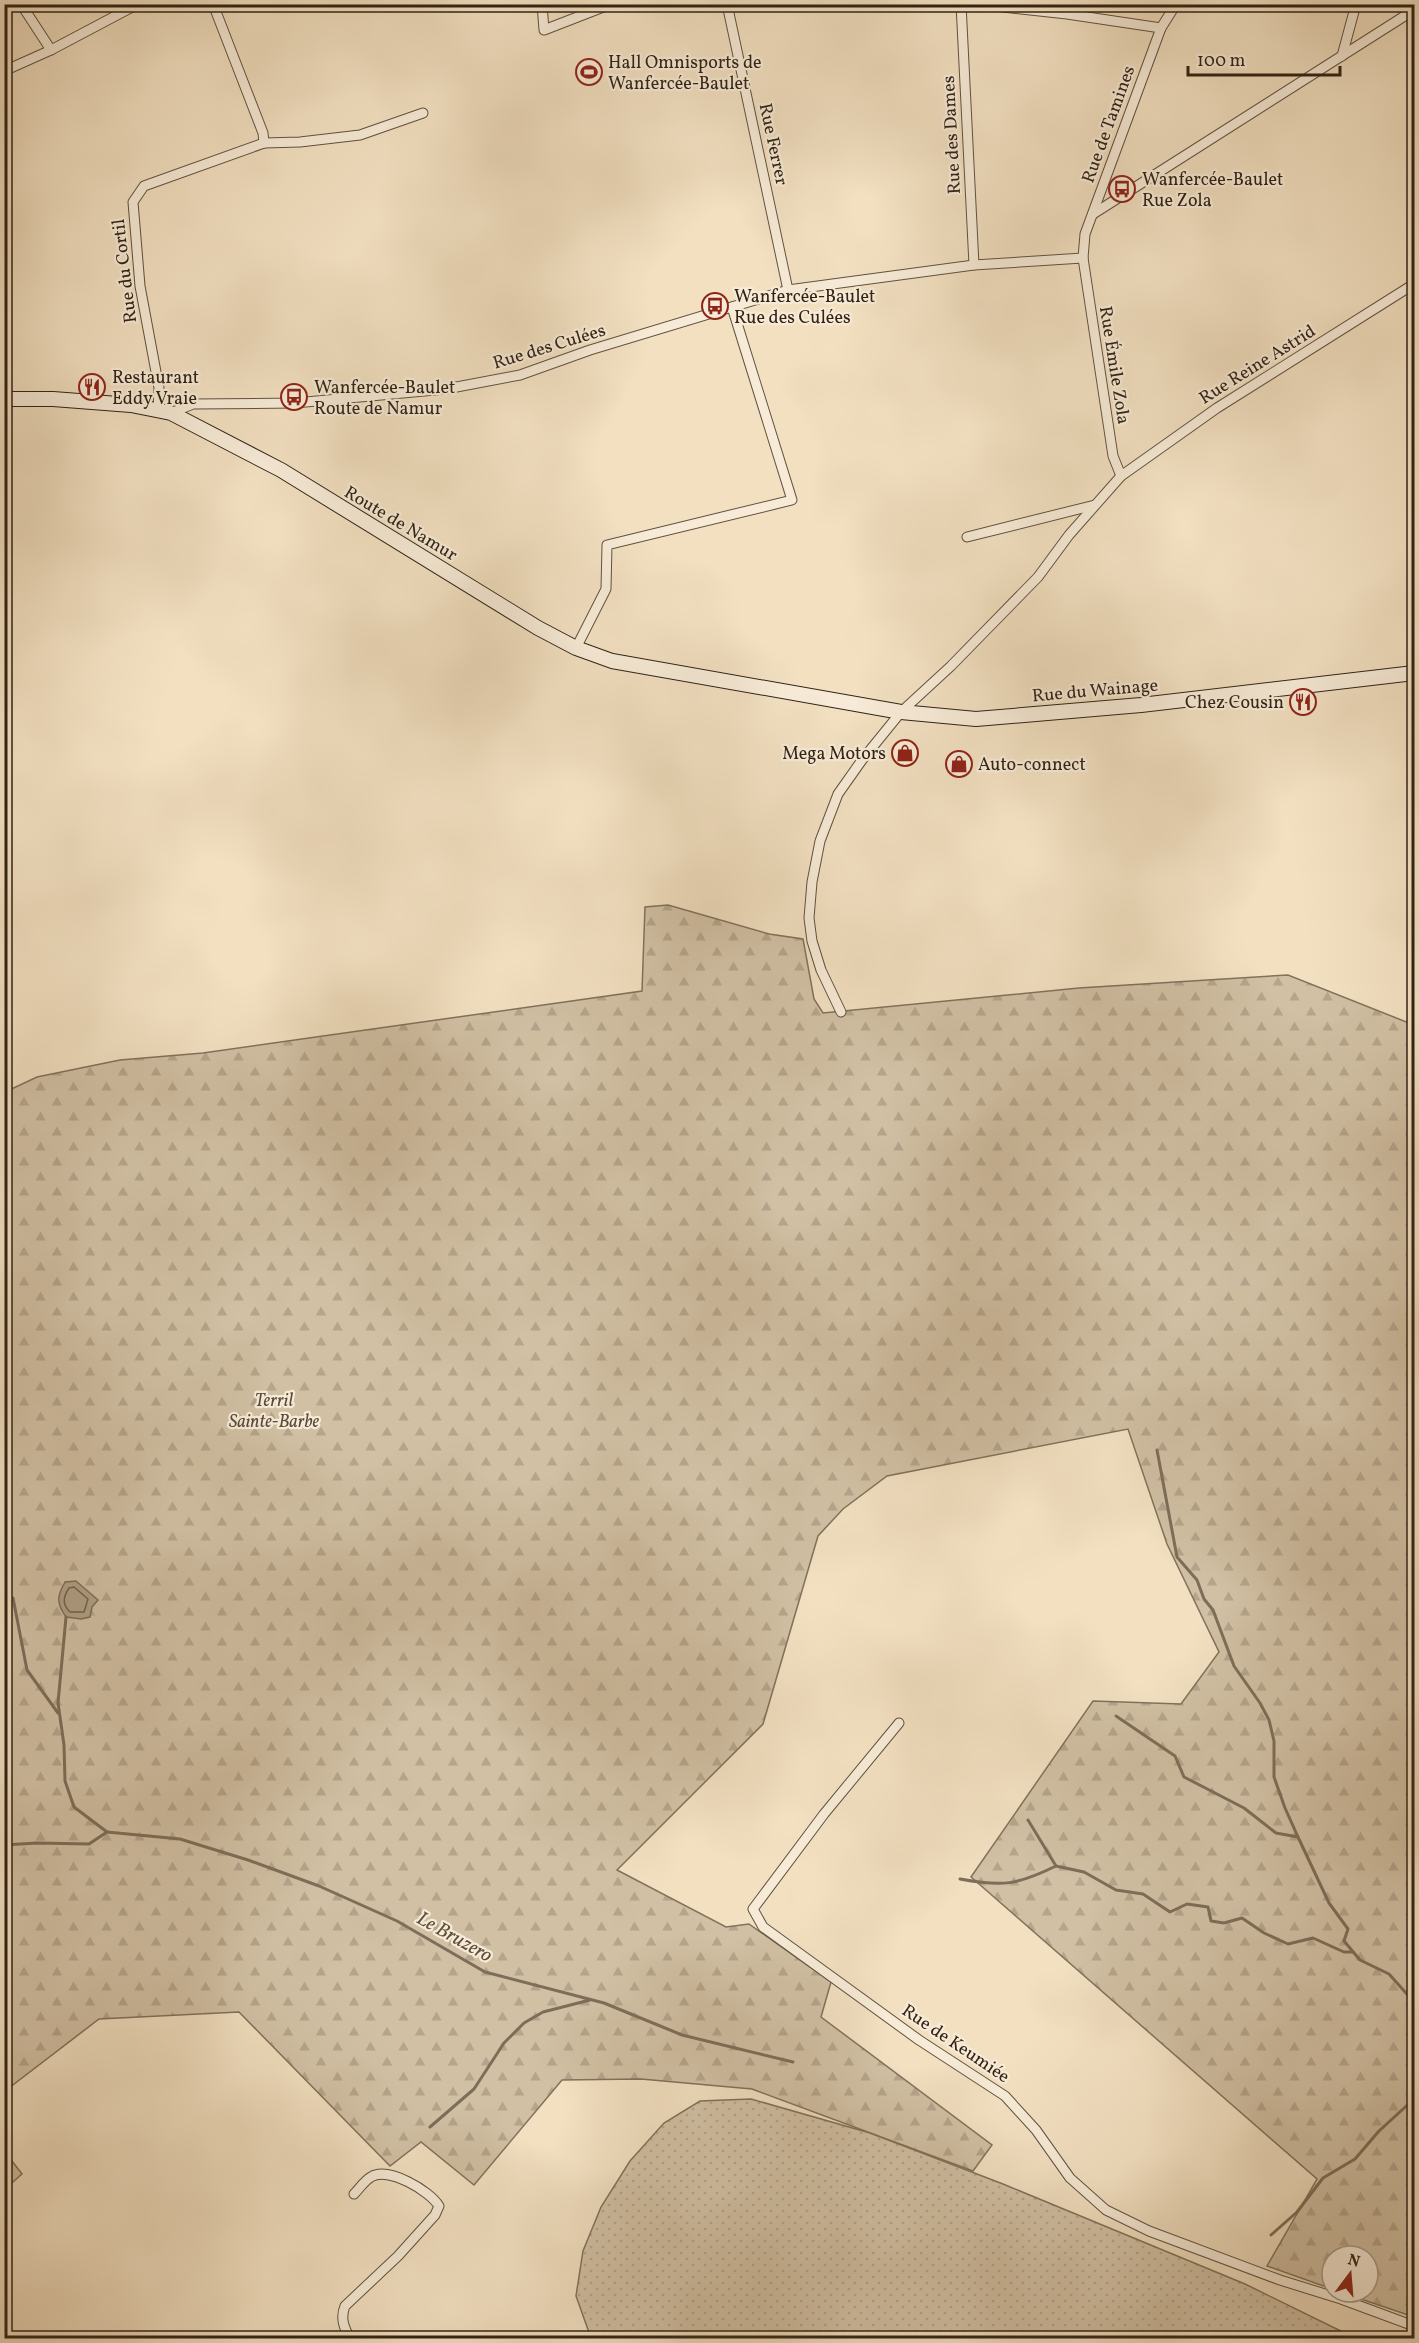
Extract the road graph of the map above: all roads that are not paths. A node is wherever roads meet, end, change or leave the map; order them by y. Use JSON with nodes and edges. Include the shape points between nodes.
{"nodes":[{"id":1,"x":21,"y":4,"type":"edge"},
{"id":2,"x":138,"y":4,"type":"edge"},
{"id":3,"x":213,"y":4,"type":"edge"},
{"id":4,"x":542,"y":4,"type":"edge"},
{"id":5,"x":611,"y":4,"type":"edge"},
{"id":6,"x":727,"y":4,"type":"edge"},
{"id":7,"x":961,"y":4,"type":"edge"},
{"id":8,"x":976,"y":4,"type":"edge"},
{"id":9,"x":1176,"y":4,"type":"edge"},
{"id":10,"x":1356,"y":4,"type":"edge"},
{"id":11,"x":1414,"y":10,"type":"edge"},
{"id":12,"x":1161,"y":28,"type":"junction"},
{"id":13,"x":51,"y":50,"type":"junction"},
{"id":14,"x":1342,"y":56,"type":"junction"},
{"id":15,"x":4,"y":70,"type":"edge"},
{"id":16,"x":423,"y":112,"type":"dead end"},
{"id":17,"x":264,"y":143,"type":"junction"},
{"id":18,"x":1093,"y":214,"type":"junction"},
{"id":19,"x":1083,"y":258,"type":"junction"},
{"id":20,"x":974,"y":265,"type":"junction"},
{"id":21,"x":1414,"y":284,"type":"edge"},
{"id":22,"x":788,"y":290,"type":"junction"},
{"id":23,"x":732,"y":307,"type":"junction"},
{"id":24,"x":4,"y":399,"type":"edge"},
{"id":25,"x":164,"y":411,"type":"junction"},
{"id":26,"x":1121,"y":476,"type":"junction"},
{"id":27,"x":1095,"y":505,"type":"junction"},
{"id":28,"x":967,"y":537,"type":"dead end"},
{"id":29,"x":576,"y":648,"type":"junction"},
{"id":30,"x":1414,"y":673,"type":"edge"},
{"id":31,"x":778,"y":691,"type":"joint"},
{"id":32,"x":901,"y":712,"type":"junction"},
{"id":33,"x":841,"y":1012,"type":"dead end"},
{"id":34,"x":899,"y":1723,"type":"dead end"},
{"id":35,"x":354,"y":2194,"type":"dead end"},
{"id":36,"x":1414,"y":2326,"type":"edge"},
{"id":37,"x":350,"y":2338,"type":"edge"}],
"edges":[{"from":1,"to":13,"type":"street"},
{"from":2,"to":13,"type":"street"},
{"from":3,"to":17,"type":"street"},
{"from":4,"to":5,"type":"street","via":[[544,30]]},
{"from":6,"to":22,"type":"street","name":"Rue Ferrer"},
{"from":7,"to":20,"type":"street","name":"Rue des Dames"},
{"from":8,"to":12,"type":"street"},
{"from":9,"to":12,"type":"street","name":"Rue de Tamines"},
{"from":10,"to":14,"type":"street"},
{"from":11,"to":14,"type":"street"},
{"from":12,"to":18,"type":"street","name":"Rue de Tamines"},
{"from":13,"to":15,"type":"street"},
{"from":14,"to":18,"type":"street"},
{"from":16,"to":17,"type":"street","name":"Rue du Cortil","via":[[360,135]]},
{"from":17,"to":25,"type":"street","name":"Rue du Cortil","via":[[144,186],[133,202],[140,286]]},
{"from":18,"to":19,"type":"street","name":"Rue de Tamines","via":[[1085,234]]},
{"from":19,"to":20,"type":"street","name":"Rue des Culées"},
{"from":19,"to":26,"type":"street","name":"Rue Émile Zola","via":[[1113,456]]},
{"from":20,"to":22,"type":"street","name":"Rue des Culées"},
{"from":21,"to":26,"type":"street","name":"Rue Reine Astrid","via":[[1216,408]]},
{"from":22,"to":23,"type":"street","name":"Rue des Culées"},
{"from":23,"to":25,"type":"street","name":"Rue des Culées","via":[[520,375],[446,389],[295,403],[193,404]]},
{"from":23,"to":29,"type":"street","via":[[792,500],[606,545],[606,589]]},
{"from":24,"to":25,"type":"main road","name":"Route de Namur","via":[[53,399]]},
{"from":25,"to":29,"type":"main road","name":"Route de Namur","via":[[281,470]]},
{"from":26,"to":27,"type":"street","name":"Rue Reine Astrid"},
{"from":27,"to":28,"type":"street"},
{"from":27,"to":32,"type":"street","name":"Rue Reine Astrid","via":[[1038,577]]},
{"from":29,"to":31,"type":"main road","name":"Route de Namur","via":[[612,662]]},
{"from":30,"to":32,"type":"main road","name":"Rue du Wainage","via":[[1141,705],[976,719]]},
{"from":31,"to":32,"type":"main road","name":"Rue du Wainage"},
{"from":32,"to":33,"type":"street","name":"Rue Reine Astrid","via":[[838,794],[820,841],[809,918],[821,970]]},
{"from":34,"to":36,"type":"street","name":"Rue de Keumiée","via":[[753,1909],[763,1927],[919,2040],[1005,2096],[1036,2130],[1070,2178],[1106,2210],[1149,2232]]},
{"from":35,"to":37,"type":"street","via":[[371,2176],[389,2174],[430,2196],[439,2206],[398,2256],[345,2306],[342,2314]]}]}
